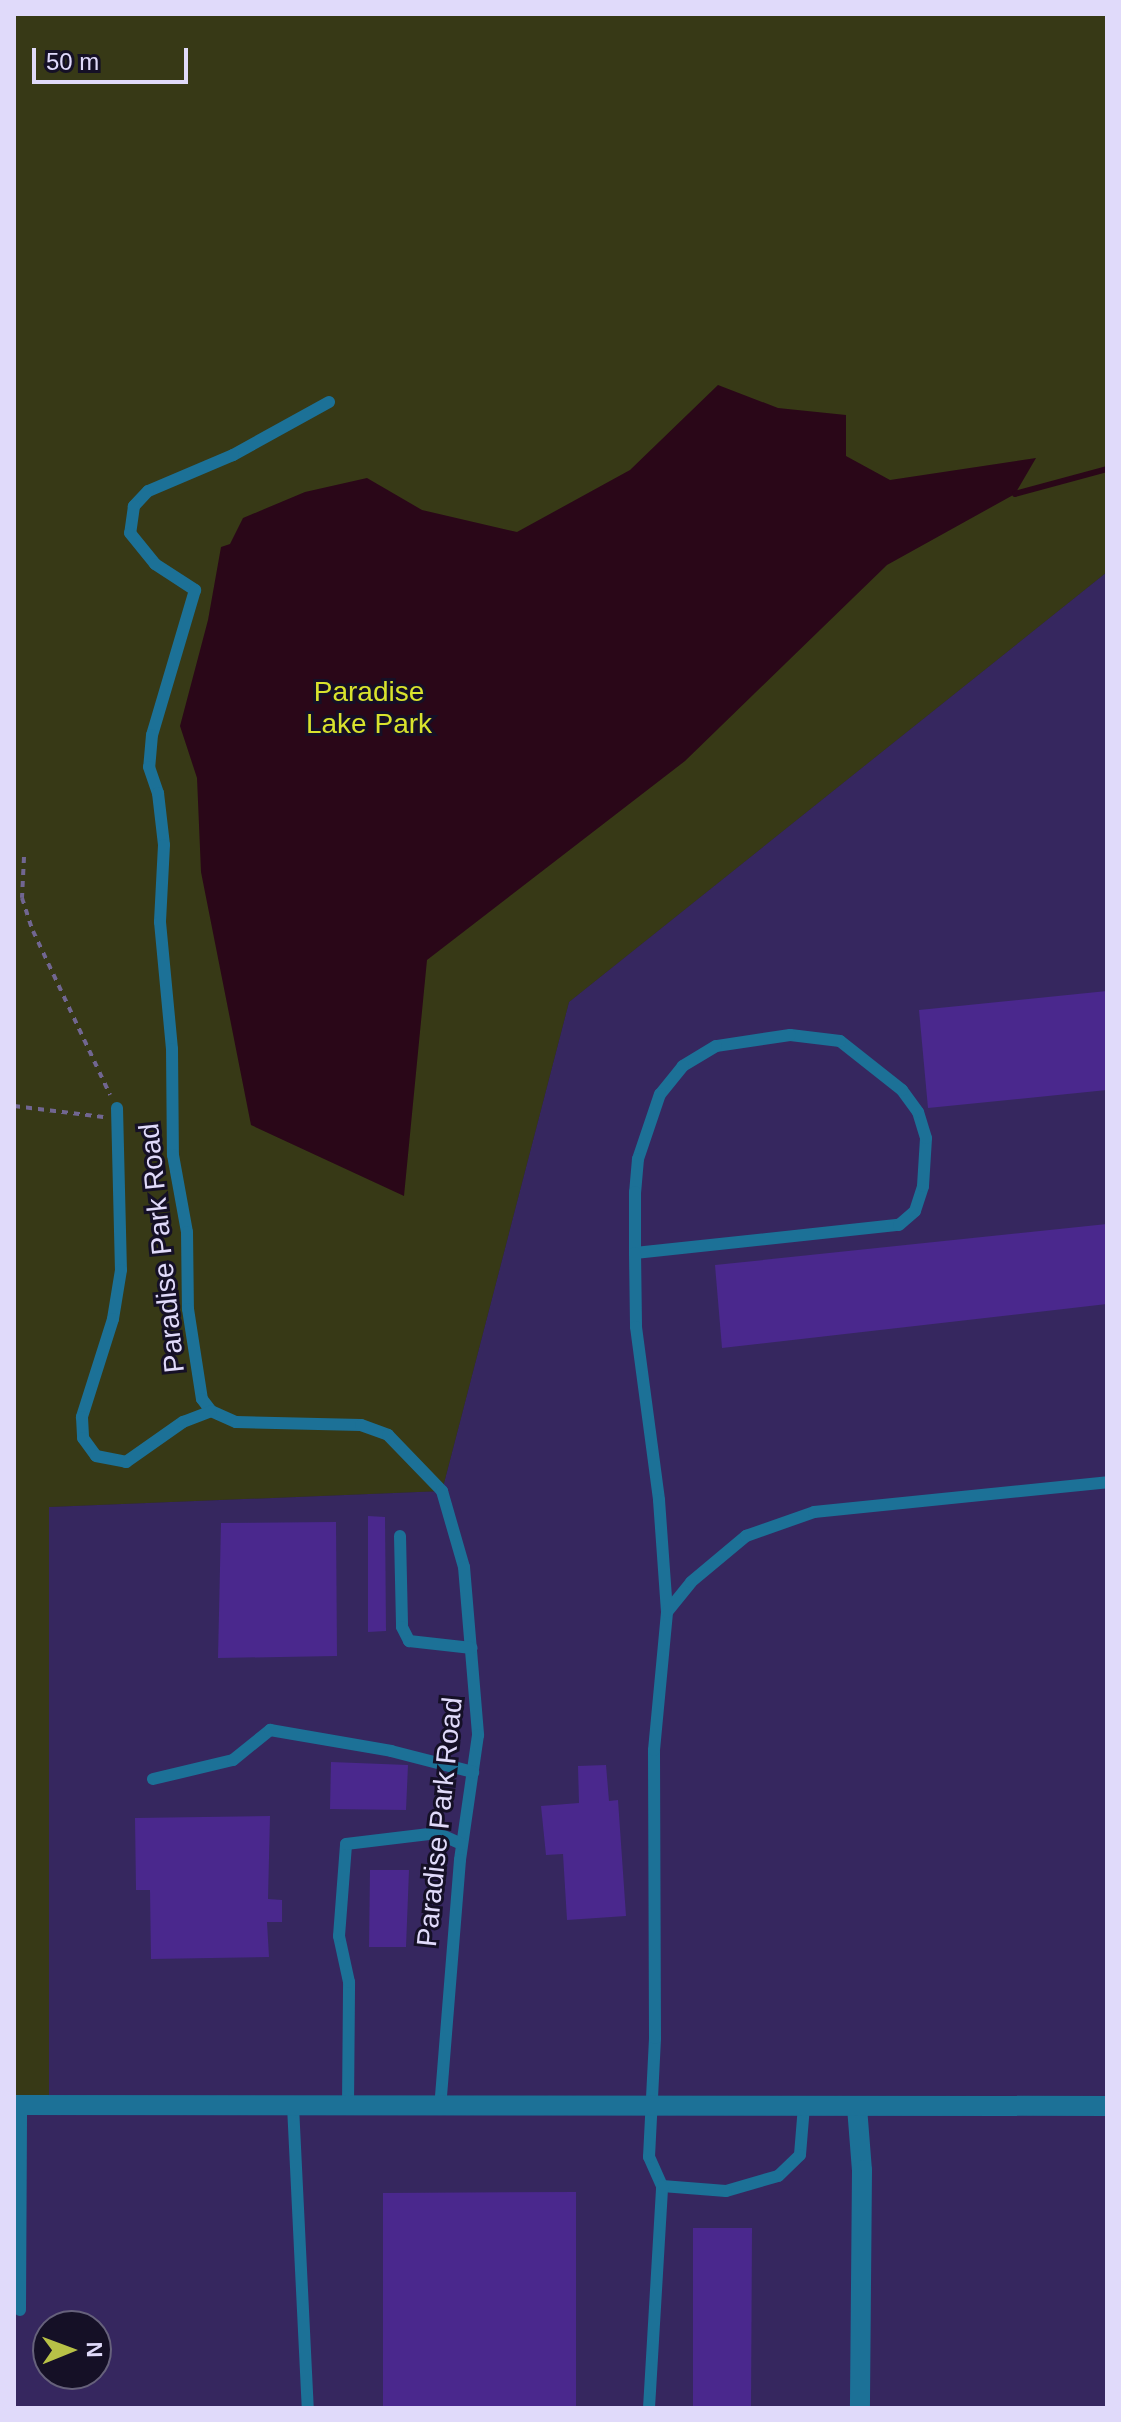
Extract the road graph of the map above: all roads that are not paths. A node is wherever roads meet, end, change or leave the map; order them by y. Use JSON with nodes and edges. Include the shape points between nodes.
{"nodes":[{"id":1,"x":329,"y":402,"type":"dead end"},
{"id":2,"x":117,"y":1113,"type":"road end"},
{"id":3,"x":635,"y":1253,"type":"junction"},
{"id":4,"x":211,"y":1411,"type":"junction"},
{"id":5,"x":1107,"y":1482,"type":"edge"},
{"id":6,"x":400,"y":1536,"type":"dead end"},
{"id":7,"x":667,"y":1612,"type":"junction"},
{"id":8,"x":472,"y":1648,"type":"junction"},
{"id":9,"x":473,"y":1772,"type":"junction"},
{"id":10,"x":153,"y":1779,"type":"dead end"},
{"id":11,"x":462,"y":1844,"type":"junction"},
{"id":12,"x":18,"y":2105,"type":"edge"},
{"id":13,"x":348,"y":2105,"type":"junction"},
{"id":14,"x":652,"y":2105,"type":"junction"},
{"id":15,"x":293,"y":2106,"type":"junction"},
{"id":16,"x":440,"y":2106,"type":"junction"},
{"id":17,"x":804,"y":2106,"type":"junction"},
{"id":18,"x":1107,"y":2106,"type":"edge"},
{"id":19,"x":857,"y":2107,"type":"junction"},
{"id":20,"x":662,"y":2186,"type":"junction"},
{"id":21,"x":20,"y":2310,"type":"dead end"},
{"id":22,"x":308,"y":2408,"type":"edge"},
{"id":23,"x":649,"y":2408,"type":"edge"},
{"id":24,"x":860,"y":2408,"type":"edge"}],
"edges":[{"from":1,"to":4,"type":"lane","name":"Paradise Park Road","via":[[233,455],[148,491],[134,506],[130,533],[135,544],[195,590],[155,722],[149,767],[164,845],[160,922],[172,1049],[173,1155],[187,1232],[191,1324],[202,1399]]},
{"from":2,"to":4,"type":"lane","via":[[121,1270],[113,1319],[82,1417],[83,1438],[96,1456],[126,1462],[165,1433]]},
{"from":3,"to":3,"type":"lane","via":[[638,1159],[660,1094],[683,1066],[716,1046],[790,1035],[840,1041],[902,1090],[918,1112],[926,1138],[923,1186],[915,1211],[899,1225]]},
{"from":3,"to":7,"type":"lane","via":[[636,1327],[659,1500]]},
{"from":4,"to":8,"type":"lane","name":"Paradise Park Road","via":[[236,1422],[361,1425],[403,1447],[442,1491],[464,1567]]},
{"from":5,"to":7,"type":"lane","via":[[814,1512],[746,1536],[691,1582]]},
{"from":6,"to":8,"type":"lane","via":[[402,1627],[409,1641]]},
{"from":7,"to":14,"type":"lane","via":[[654,1750]]},
{"from":8,"to":9,"type":"lane","name":"Paradise Park Road","via":[[478,1722]]},
{"from":9,"to":10,"type":"lane","via":[[270,1730],[233,1760]]},
{"from":9,"to":11,"type":"lane","name":"Paradise Park Road"},
{"from":11,"to":13,"type":"lane","via":[[437,1833],[346,1844],[339,1936],[349,1982]]},
{"from":11,"to":16,"type":"lane","name":"Paradise Park Road"},
{"from":12,"to":15,"type":"street"},
{"from":12,"to":21,"type":"lane"},
{"from":13,"to":15,"type":"street"},
{"from":13,"to":16,"type":"street"},
{"from":14,"to":16,"type":"street"},
{"from":14,"to":17,"type":"street"},
{"from":14,"to":20,"type":"lane","via":[[649,2157]]},
{"from":15,"to":22,"type":"lane"},
{"from":17,"to":19,"type":"street"},
{"from":17,"to":20,"type":"lane","via":[[800,2155],[778,2176],[726,2191]]},
{"from":18,"to":19,"type":"street"},
{"from":19,"to":24,"type":"street","via":[[862,2170]]},
{"from":20,"to":23,"type":"lane"}]}
